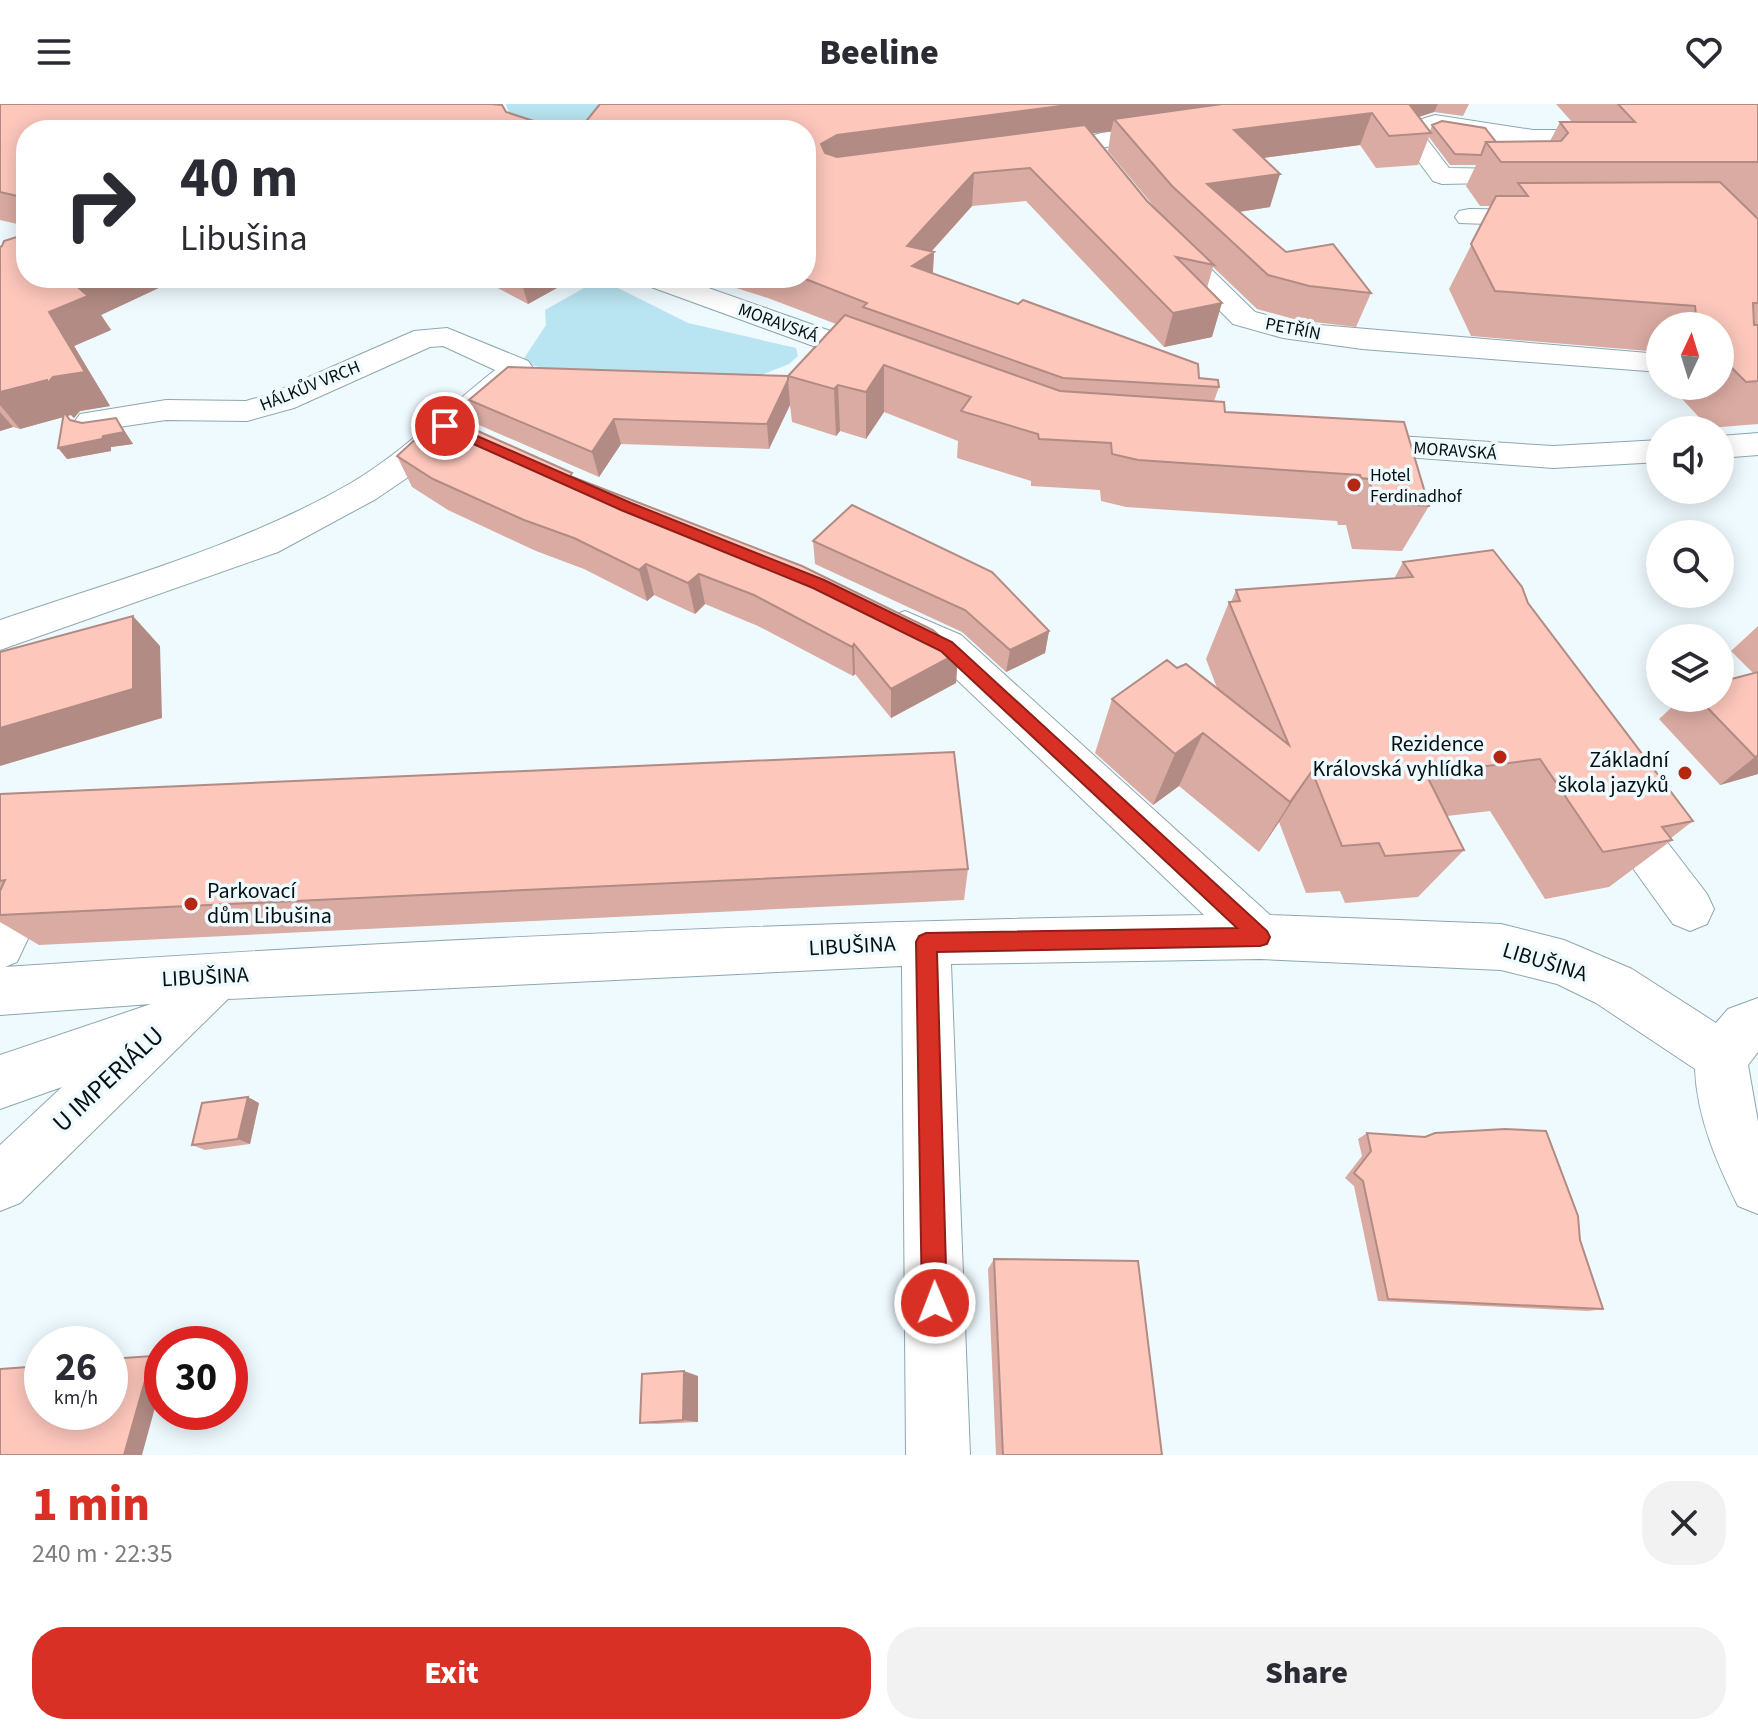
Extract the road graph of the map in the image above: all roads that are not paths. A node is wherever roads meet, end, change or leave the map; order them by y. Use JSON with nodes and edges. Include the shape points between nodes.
{"nodes":[{"id":1,"x":1259,"y":104,"type":"edge"},
{"id":2,"x":1494,"y":131,"type":"junction"},
{"id":3,"x":1638,"y":137,"type":"edge"},
{"id":4,"x":1087,"y":146,"type":"junction"},
{"id":5,"x":1009,"y":156,"type":"edge"},
{"id":6,"x":1106,"y":169,"type":"edge"},
{"id":7,"x":1469,"y":217,"type":"dead end"},
{"id":8,"x":1568,"y":218,"type":"edge"},
{"id":9,"x":1152,"y":227,"type":"edge"},
{"id":10,"x":681,"y":288,"type":"edge"},
{"id":11,"x":838,"y":344,"type":"junction"},
{"id":12,"x":1646,"y":362,"type":"edge"},
{"id":13,"x":909,"y":371,"type":"edge"},
{"id":14,"x":810,"y":373,"type":"edge"},
{"id":15,"x":92,"y":421,"type":"edge"},
{"id":16,"x":445,"y":426,"type":"junction"},
{"id":17,"x":1318,"y":442,"type":"edge"},
{"id":18,"x":1758,"y":444,"type":"edge"},
{"id":19,"x":487,"y":445,"type":"edge"},
{"id":20,"x":1734,"y":446,"type":"edge"},
{"id":21,"x":1646,"y":452,"type":"edge"},
{"id":22,"x":875,"y":612,"type":"edge"},
{"id":23,"x":0,"y":635,"type":"edge"},
{"id":24,"x":1593,"y":776,"type":"edge"},
{"id":25,"x":1690,"y":909,"type":"dead end"},
{"id":26,"x":1260,"y":937,"type":"junction"},
{"id":27,"x":926,"y":942,"type":"junction"},
{"id":28,"x":217,"y":976,"type":"junction"},
{"id":29,"x":0,"y":991,"type":"edge"},
{"id":30,"x":162,"y":1028,"type":"junction"},
{"id":31,"x":1740,"y":1040,"type":"edge"},
{"id":32,"x":0,"y":1082,"type":"edge"},
{"id":33,"x":0,"y":1183,"type":"edge"},
{"id":34,"x":1758,"y":1186,"type":"edge"},
{"id":35,"x":938,"y":1455,"type":"edge"}],
"edges":[{"from":1,"to":4,"type":"street","via":[[1234,124]]},
{"from":2,"to":2,"type":"street","via":[[1529,177],[1442,176],[1408,131],[1435,122]]},
{"from":2,"to":3,"type":"street","via":[[1533,137]]},
{"from":4,"to":5,"type":"street"},
{"from":4,"to":6,"type":"street"},
{"from":7,"to":8,"type":"street"},
{"from":9,"to":12,"type":"street","name":"PETŘÍN","via":[[1244,318],[1294,332]]},
{"from":10,"to":11,"type":"street","name":"MORAVSKÁ"},
{"from":11,"to":13,"type":"street","name":"MORAVSKÁ"},
{"from":11,"to":14,"type":"street"},
{"from":15,"to":16,"type":"street","name":"HÁLKŮV VRCH","via":[[166,410],[247,411],[282,401],[425,338],[447,337],[530,371]]},
{"from":16,"to":19,"type":"street"},
{"from":16,"to":23,"type":"street","via":[[411,459],[364,491],[265,543]]},
{"from":17,"to":21,"type":"street","name":"MORAVSKÁ","via":[[1553,457]]},
{"from":18,"to":20,"type":"street"},
{"from":22,"to":26,"type":"street","via":[[947,646]]},
{"from":24,"to":25,"type":"street"},
{"from":26,"to":27,"type":"street","name":"LIBUŠINA"},
{"from":26,"to":31,"type":"street","name":"LIBUŠINA","via":[[1501,947],[1564,963]]},
{"from":27,"to":28,"type":"street","name":"LIBUŠINA"},
{"from":27,"to":35,"type":"street"},
{"from":28,"to":29,"type":"street","name":"LIBUŠINA"},
{"from":28,"to":30,"type":"street","name":"U IMPERIÁLU"},
{"from":30,"to":32,"type":"street"},
{"from":30,"to":33,"type":"street","name":"U IMPERIÁLU"},
{"from":31,"to":34,"type":"street","via":[[1721,1092],[1732,1132]]}]}
